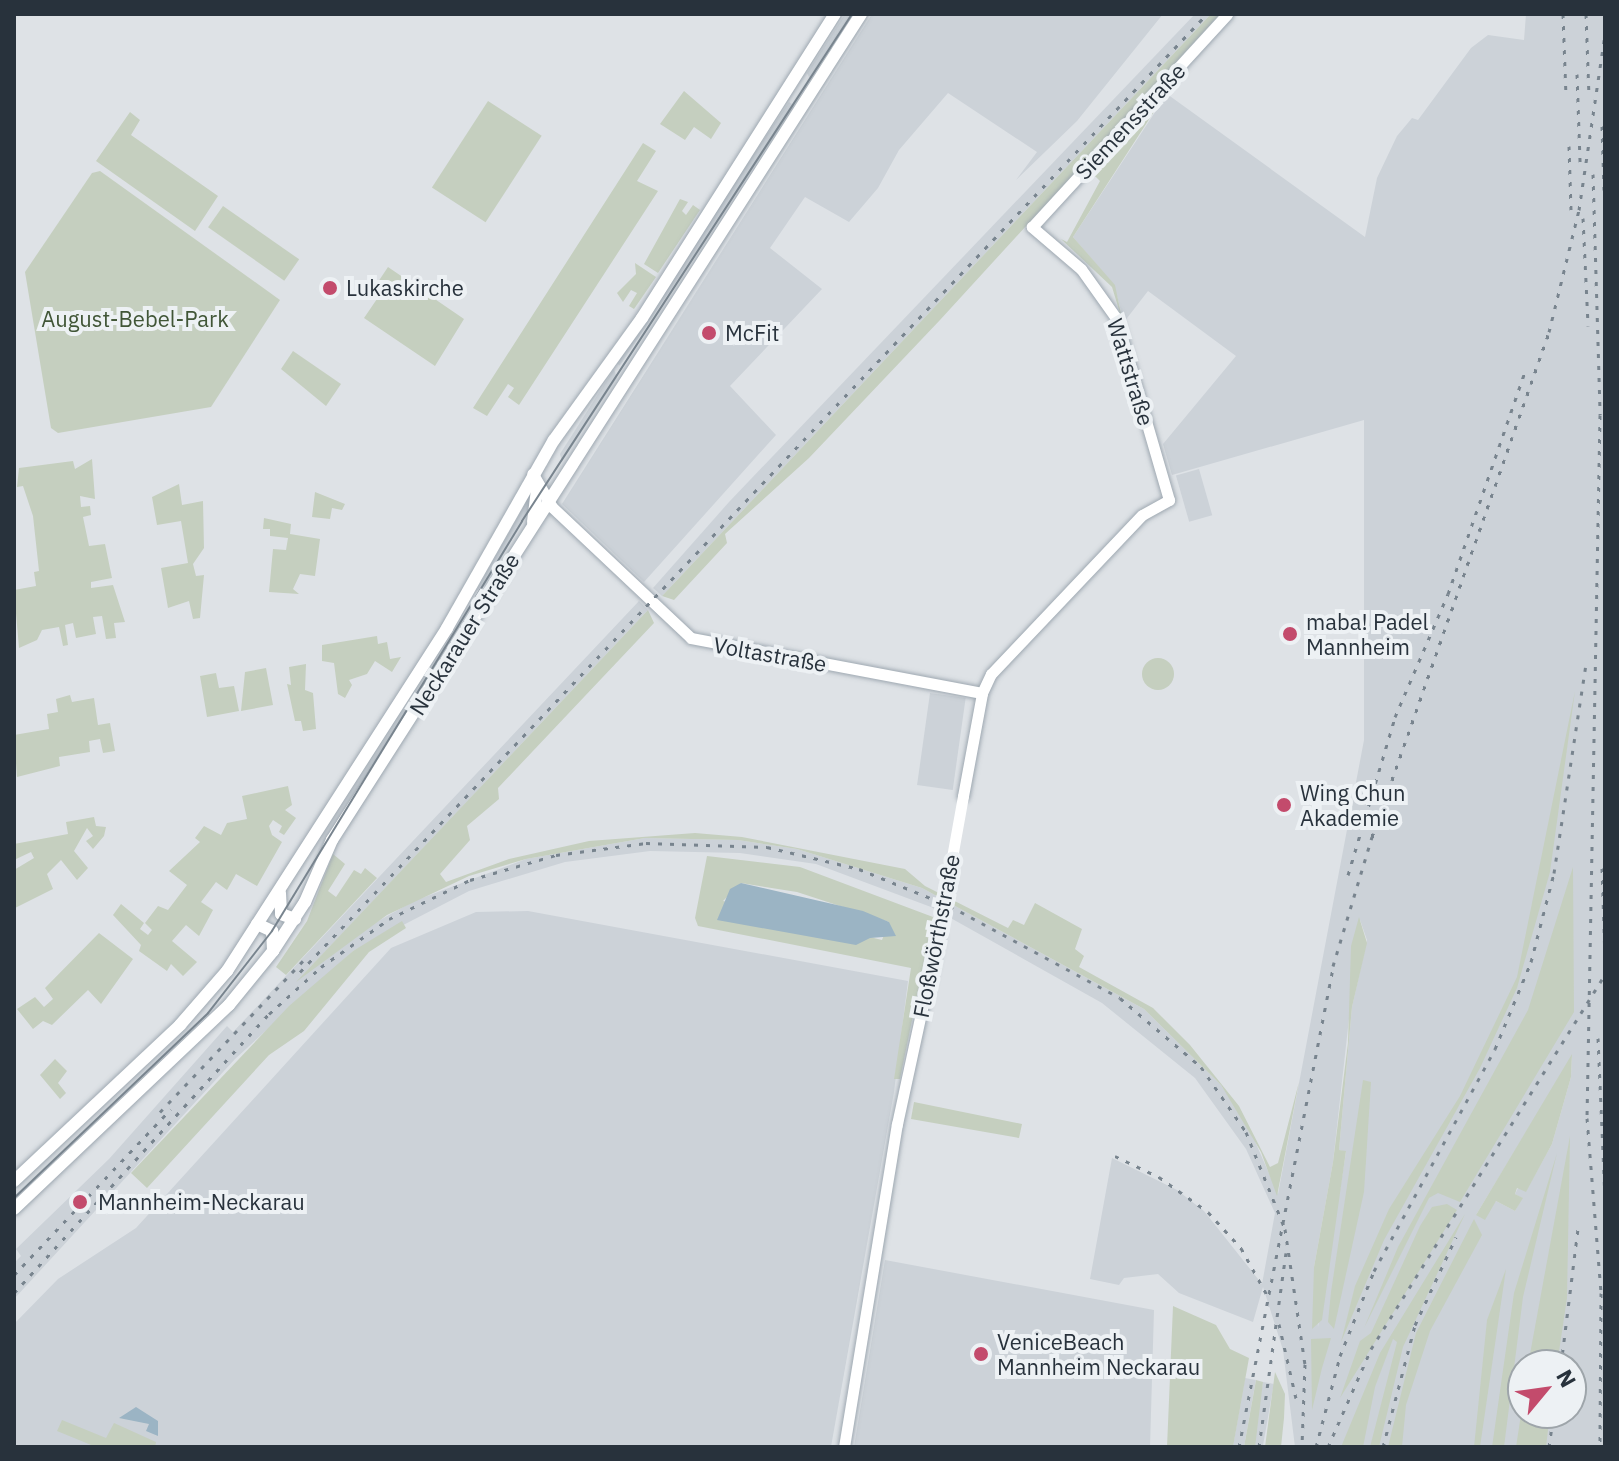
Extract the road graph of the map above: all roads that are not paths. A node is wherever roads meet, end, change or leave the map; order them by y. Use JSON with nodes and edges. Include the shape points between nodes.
{"nodes":[{"id":1,"x":835,"y":14,"type":"edge"},
{"id":2,"x":861,"y":14,"type":"edge"},
{"id":3,"x":1227,"y":14,"type":"edge"},
{"id":4,"x":1032,"y":227,"type":"joint"},
{"id":5,"x":545,"y":455,"type":"junction"},
{"id":6,"x":533,"y":474,"type":"junction"},
{"id":7,"x":542,"y":494,"type":"junction"},
{"id":8,"x":520,"y":497,"type":"junction"},
{"id":9,"x":1169,"y":500,"type":"joint"},
{"id":10,"x":982,"y":693,"type":"junction"},
{"id":11,"x":280,"y":890,"type":"junction"},
{"id":12,"x":295,"y":919,"type":"junction"},
{"id":13,"x":257,"y":924,"type":"junction"},
{"id":14,"x":273,"y":951,"type":"junction"},
{"id":15,"x":14,"y":1181,"type":"edge"},
{"id":16,"x":14,"y":1209,"type":"edge"},
{"id":17,"x":844,"y":1447,"type":"edge"}],
"edges":[{"from":1,"to":5,"type":"main road","name":"Neckarauer Straße","via":[[642,318]]},
{"from":2,"to":7,"type":"main road"},
{"from":3,"to":4,"type":"main road","name":"Siemensstraße"},
{"from":4,"to":9,"type":"main road","name":"Wattstraße","via":[[1081,269],[1116,318]]},
{"from":5,"to":6,"type":"main road","name":"Neckarauer Straße"},
{"from":5,"to":7,"type":"main road"},
{"from":6,"to":7,"type":"main road"},
{"from":6,"to":8,"type":"main road","name":"Neckarauer Straße"},
{"from":7,"to":8,"type":"main road"},
{"from":7,"to":10,"type":"main road","name":"Voltastraße","via":[[691,638]]},
{"from":7,"to":12,"type":"main road","name":"Neckarauer Straße","via":[[533,524],[332,840]]},
{"from":8,"to":11,"type":"main road","name":"Neckarauer Straße","via":[[447,628]]},
{"from":9,"to":10,"type":"main road","name":"Floßwörthstraße","via":[[1142,515],[991,674]]},
{"from":10,"to":17,"type":"main road","name":"Floßwörthstraße","bridge":true,"via":[[897,1124]]},
{"from":11,"to":12,"type":"main road","via":[[281,914]]},
{"from":11,"to":13,"type":"main road","name":"Neckarauer Straße"},
{"from":12,"to":14,"type":"main road","name":"Neckarauer Straße"},
{"from":13,"to":14,"type":"main road","via":[[272,931]]},
{"from":13,"to":15,"type":"main road","name":"Neckarauer Straße","via":[[195,1010]]},
{"from":14,"to":16,"type":"main road","name":"Neckarauer Straße","via":[[229,1005]]}]}
